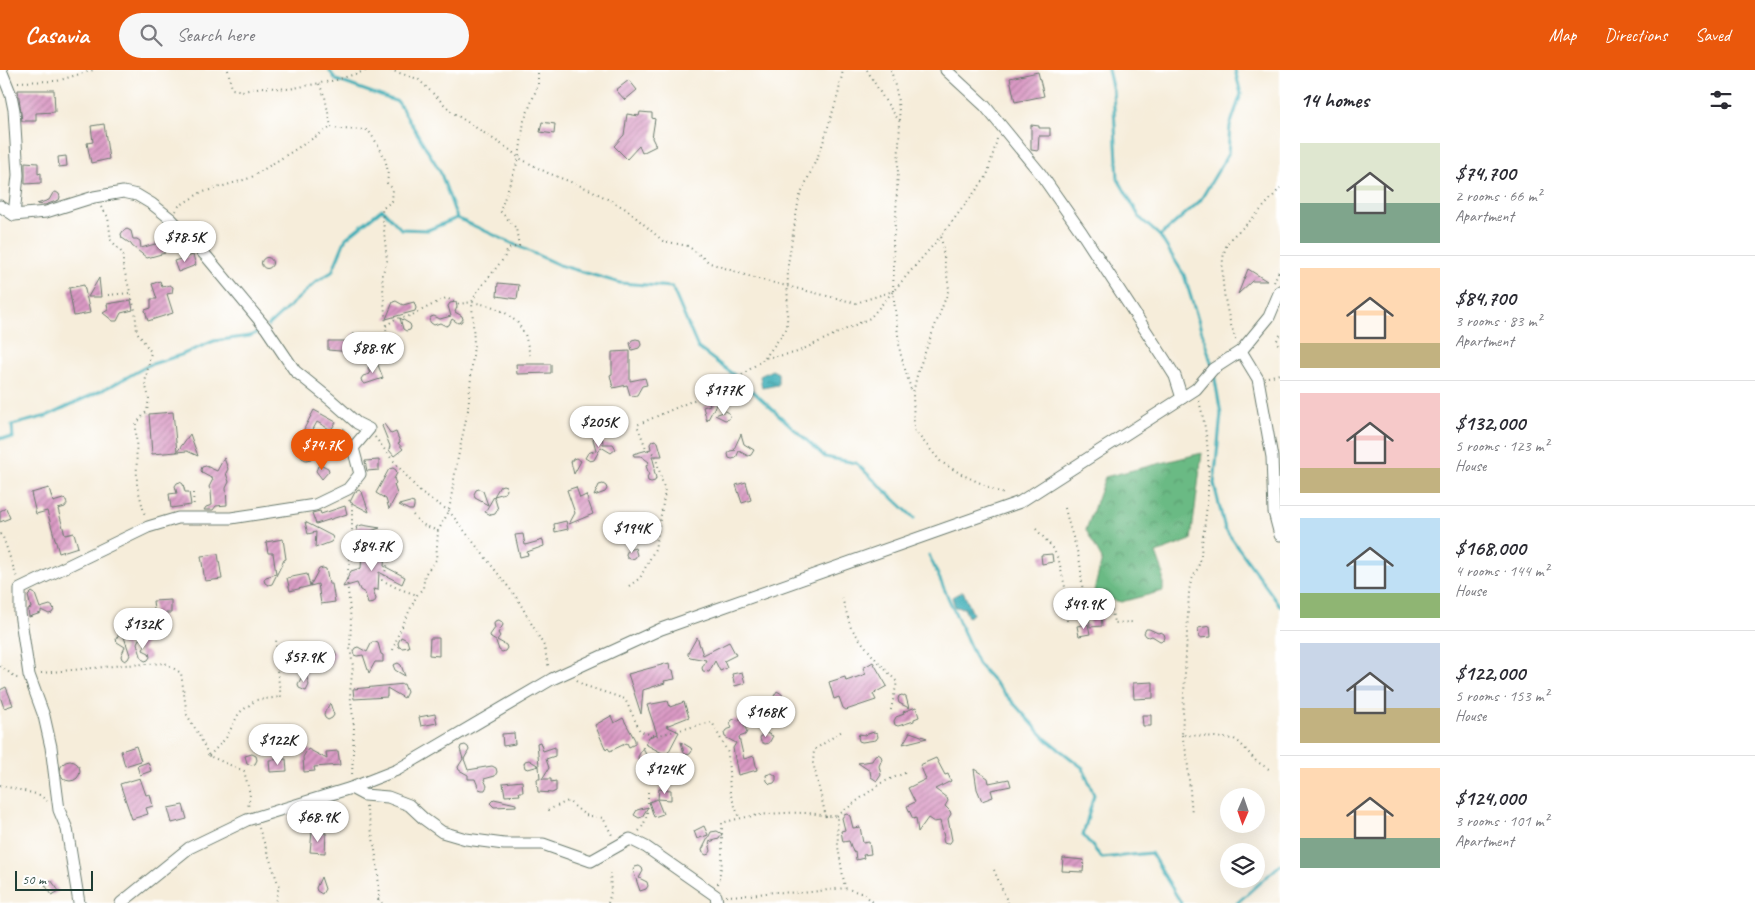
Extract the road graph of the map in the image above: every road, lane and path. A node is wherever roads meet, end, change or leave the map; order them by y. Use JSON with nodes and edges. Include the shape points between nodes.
{"nodes":[{"id":1,"x":93,"y":70,"type":"edge"},
{"id":2,"x":228,"y":70,"type":"edge"},
{"id":3,"x":368,"y":70,"type":"edge"},
{"id":4,"x":390,"y":70,"type":"edge"},
{"id":5,"x":538,"y":70,"type":"edge"},
{"id":6,"x":843,"y":70,"type":"edge"},
{"id":7,"x":867,"y":70,"type":"edge"},
{"id":8,"x":890,"y":70,"type":"edge"},
{"id":9,"x":946,"y":70,"type":"edge"},
{"id":10,"x":3,"y":75,"type":"edge"},
{"id":11,"x":319,"y":84,"type":"junction"},
{"id":12,"x":900,"y":122,"type":"junction"},
{"id":13,"x":1001,"y":125,"type":"junction"},
{"id":14,"x":331,"y":126,"type":"junction"},
{"id":15,"x":519,"y":158,"type":"junction"},
{"id":16,"x":1280,"y":188,"type":"edge"},
{"id":17,"x":94,"y":197,"type":"junction"},
{"id":18,"x":0,"y":206,"type":"edge"},
{"id":19,"x":14,"y":215,"type":"junction"},
{"id":20,"x":171,"y":219,"type":"junction"},
{"id":21,"x":941,"y":236,"type":"junction"},
{"id":22,"x":788,"y":286,"type":"junction"},
{"id":23,"x":893,"y":291,"type":"junction"},
{"id":24,"x":1280,"y":291,"type":"edge"},
{"id":25,"x":130,"y":293,"type":"junction"},
{"id":26,"x":108,"y":295,"type":"dead end"},
{"id":27,"x":472,"y":302,"type":"junction"},
{"id":28,"x":386,"y":326,"type":"junction"},
{"id":29,"x":1280,"y":335,"type":"edge"},
{"id":30,"x":387,"y":340,"type":"dead end"},
{"id":31,"x":1280,"y":346,"type":"edge"},
{"id":32,"x":1241,"y":351,"type":"junction"},
{"id":33,"x":530,"y":355,"type":"dead end"},
{"id":34,"x":765,"y":358,"type":"junction"},
{"id":35,"x":1196,"y":389,"type":"junction"},
{"id":36,"x":912,"y":393,"type":"junction"},
{"id":37,"x":1182,"y":398,"type":"junction"},
{"id":38,"x":356,"y":421,"type":"junction"},
{"id":39,"x":369,"y":429,"type":"junction"},
{"id":40,"x":297,"y":445,"type":"dead end"},
{"id":41,"x":343,"y":492,"type":"junction"},
{"id":42,"x":193,"y":493,"type":"dead end"},
{"id":43,"x":1020,"y":502,"type":"junction"},
{"id":44,"x":1065,"y":508,"type":"dead end"},
{"id":45,"x":449,"y":511,"type":"junction"},
{"id":46,"x":413,"y":515,"type":"dead end"},
{"id":47,"x":195,"y":518,"type":"junction"},
{"id":48,"x":148,"y":527,"type":"junction"},
{"id":49,"x":1036,"y":529,"type":"dead end"},
{"id":50,"x":438,"y":531,"type":"junction"},
{"id":51,"x":0,"y":534,"type":"edge"},
{"id":52,"x":1280,"y":536,"type":"edge"},
{"id":53,"x":396,"y":542,"type":"dead end"},
{"id":54,"x":629,"y":586,"type":"dead end"},
{"id":55,"x":20,"y":590,"type":"junction"},
{"id":56,"x":417,"y":595,"type":"junction"},
{"id":57,"x":842,"y":598,"type":"dead end"},
{"id":58,"x":1067,"y":621,"type":"dead end"},
{"id":59,"x":1134,"y":622,"type":"dead end"},
{"id":60,"x":276,"y":637,"type":"dead end"},
{"id":61,"x":393,"y":650,"type":"dead end"},
{"id":62,"x":0,"y":666,"type":"edge"},
{"id":63,"x":568,"y":672,"type":"junction"},
{"id":64,"x":29,"y":675,"type":"junction"},
{"id":65,"x":552,"y":679,"type":"junction"},
{"id":66,"x":890,"y":714,"type":"dead end"},
{"id":67,"x":842,"y":732,"type":"dead end"},
{"id":68,"x":1182,"y":735,"type":"junction"},
{"id":69,"x":209,"y":756,"type":"junction"},
{"id":70,"x":1272,"y":771,"type":"dead end"},
{"id":71,"x":907,"y":772,"type":"dead end"},
{"id":72,"x":0,"y":785,"type":"edge"},
{"id":73,"x":351,"y":788,"type":"junction"},
{"id":74,"x":648,"y":789,"type":"dead end"},
{"id":75,"x":364,"y":795,"type":"junction"},
{"id":76,"x":59,"y":810,"type":"junction"},
{"id":77,"x":548,"y":810,"type":"dead end"},
{"id":78,"x":1192,"y":814,"type":"dead end"},
{"id":79,"x":837,"y":816,"type":"junction"},
{"id":80,"x":826,"y":817,"type":"junction"},
{"id":81,"x":739,"y":818,"type":"junction"},
{"id":82,"x":252,"y":819,"type":"junction"},
{"id":83,"x":630,"y":839,"type":"junction"},
{"id":84,"x":994,"y":870,"type":"dead end"},
{"id":85,"x":610,"y":873,"type":"dead end"},
{"id":86,"x":845,"y":888,"type":"junction"},
{"id":87,"x":378,"y":899,"type":"junction"},
{"id":88,"x":716,"y":899,"type":"edge"},
{"id":89,"x":79,"y":903,"type":"edge"},
{"id":90,"x":121,"y":903,"type":"edge"},
{"id":91,"x":275,"y":903,"type":"edge"},
{"id":92,"x":378,"y":903,"type":"edge"},
{"id":93,"x":382,"y":903,"type":"edge"},
{"id":94,"x":608,"y":903,"type":"edge"},
{"id":95,"x":874,"y":903,"type":"edge"},
{"id":96,"x":1008,"y":903,"type":"edge"}],
"edges":[{"from":1,"to":10,"type":"path","via":[[57,81],[22,83]]},
{"from":2,"to":11,"type":"path","via":[[232,89],[244,91]]},
{"from":3,"to":11,"type":"path"},
{"from":4,"to":15,"type":"path","via":[[418,79],[452,112]]},
{"from":5,"to":15,"type":"path","via":[[538,85],[524,121]]},
{"from":6,"to":22,"type":"path","via":[[821,149],[799,198],[788,264]]},
{"from":7,"to":12,"type":"path"},
{"from":8,"to":12,"type":"path"},
{"from":9,"to":13,"type":"street"},
{"from":10,"to":19,"type":"street","via":[[11,95],[15,130],[18,175]]},
{"from":11,"to":14,"type":"path"},
{"from":12,"to":23,"type":"path"},
{"from":13,"to":21,"type":"path","via":[[987,176]]},
{"from":13,"to":37,"type":"street","via":[[1082,233],[1175,376]]},
{"from":14,"to":20,"type":"path","via":[[250,178],[200,193],[179,206]]},
{"from":14,"to":28,"type":"path","via":[[368,130],[381,148],[389,173],[387,183],[393,189],[392,201],[382,210],[387,261],[382,275]]},
{"from":15,"to":22,"type":"path","via":[[626,209],[663,241],[688,246],[710,262],[754,278]]},
{"from":15,"to":27,"type":"path","via":[[500,211],[516,228],[519,246],[508,249]]},
{"from":16,"to":32,"type":"path","via":[[1228,243],[1223,259],[1231,326]]},
{"from":17,"to":19,"type":"street","via":[[62,208]]},
{"from":17,"to":20,"type":"street","via":[[123,192],[137,195]]},
{"from":17,"to":25,"type":"path","via":[[108,217],[111,240],[123,254]]},
{"from":18,"to":19,"type":"street"},
{"from":20,"to":38,"type":"street","via":[[266,328],[295,371]]},
{"from":21,"to":23,"type":"path"},
{"from":21,"to":36,"type":"path","via":[[949,289]]},
{"from":22,"to":23,"type":"path","via":[[856,303]]},
{"from":22,"to":34,"type":"path","via":[[787,328]]},
{"from":23,"to":34,"type":"path","via":[[870,318],[795,353]]},
{"from":23,"to":36,"type":"path","via":[[900,352]]},
{"from":24,"to":32,"type":"street","via":[[1268,317]]},
{"from":25,"to":26,"type":"path"},
{"from":25,"to":48,"type":"path","via":[[137,332],[152,352],[145,383],[149,398],[147,411],[136,424],[137,485]]},
{"from":27,"to":28,"type":"path","via":[[459,304],[446,298]]},
{"from":27,"to":33,"type":"path","via":[[491,306],[517,322],[525,334]]},
{"from":27,"to":45,"type":"path","via":[[474,344],[468,410]]},
{"from":28,"to":30,"type":"path"},
{"from":29,"to":31,"type":"path","via":[[1276,342]]},
{"from":32,"to":35,"type":"street","via":[[1213,369]]},
{"from":32,"to":52,"type":"street","via":[[1258,379],[1272,457],[1274,512]]},
{"from":34,"to":54,"type":"path","via":[[721,388],[637,425],[646,448],[655,455],[665,492],[655,549],[640,578]]},
{"from":35,"to":37,"type":"street"},
{"from":35,"to":68,"type":"path","via":[[1206,425],[1210,464],[1200,563],[1192,576],[1189,592]]},
{"from":36,"to":43,"type":"path","via":[[914,430],[941,462]]},
{"from":37,"to":43,"type":"street"},
{"from":38,"to":39,"type":"street"},
{"from":38,"to":40,"type":"path","via":[[330,438]]},
{"from":39,"to":41,"type":"street","via":[[353,448],[360,474]]},
{"from":39,"to":45,"type":"path","via":[[421,493]]},
{"from":41,"to":47,"type":"street","via":[[315,505],[231,518]]},
{"from":41,"to":73,"type":"path","via":[[352,505],[346,580],[352,621],[350,692],[354,727]]},
{"from":42,"to":47,"type":"path"},
{"from":43,"to":63,"type":"street","via":[[660,629]]},
{"from":44,"to":59,"type":"path","via":[[1086,599],[1111,605],[1114,622]]},
{"from":45,"to":50,"type":"path"},
{"from":45,"to":65,"type":"path","via":[[517,598],[544,646]]},
{"from":46,"to":50,"type":"path","via":[[421,524]]},
{"from":47,"to":48,"type":"street","via":[[178,518]]},
{"from":48,"to":55,"type":"street"},
{"from":49,"to":58,"type":"path","via":[[1054,548],[1059,561],[1068,600]]},
{"from":50,"to":56,"type":"path","via":[[436,560],[425,574]]},
{"from":51,"to":55,"type":"path"},
{"from":53,"to":56,"type":"path","via":[[382,580]]},
{"from":55,"to":64,"type":"street"},
{"from":56,"to":61,"type":"path"},
{"from":57,"to":66,"type":"path","via":[[851,628],[897,682]]},
{"from":60,"to":69,"type":"path","via":[[281,697],[256,700],[239,713],[226,738]]},
{"from":62,"to":64,"type":"path","via":[[17,678]]},
{"from":63,"to":65,"type":"street"},
{"from":63,"to":81,"type":"path","via":[[583,686],[625,699],[640,731],[655,736],[712,722],[728,753],[730,793]]},
{"from":64,"to":69,"type":"path","via":[[164,664],[181,673],[187,715]]},
{"from":64,"to":76,"type":"street","via":[[51,747]]},
{"from":65,"to":73,"type":"street","via":[[397,770]]},
{"from":67,"to":80,"type":"path","via":[[814,750],[813,763]]},
{"from":68,"to":70,"type":"path","via":[[1234,739],[1256,761]]},
{"from":68,"to":78,"type":"path"},
{"from":69,"to":82,"type":"path","via":[[244,771]]},
{"from":71,"to":79,"type":"path","via":[[881,783]]},
{"from":72,"to":76,"type":"path","via":[[40,795]]},
{"from":73,"to":75,"type":"street"},
{"from":73,"to":82,"type":"street"},
{"from":74,"to":83,"type":"path","via":[[644,825]]},
{"from":75,"to":83,"type":"street","via":[[409,805],[442,832],[466,839],[504,844],[543,844],[591,861]]},
{"from":75,"to":87,"type":"path","via":[[378,879]]},
{"from":76,"to":89,"type":"street","via":[[67,829]]},
{"from":77,"to":83,"type":"path","via":[[568,801],[585,815],[603,818],[612,836]]},
{"from":79,"to":80,"type":"path"},
{"from":79,"to":86,"type":"path"},
{"from":80,"to":81,"type":"path","via":[[806,813]]},
{"from":81,"to":88,"type":"path","via":[[722,823],[722,862]]},
{"from":82,"to":90,"type":"street","via":[[189,848]]},
{"from":82,"to":91,"type":"path","via":[[280,886]]},
{"from":83,"to":88,"type":"street","via":[[646,847]]},
{"from":84,"to":96,"type":"path"},
{"from":85,"to":94,"type":"path"},
{"from":86,"to":88,"type":"path"},
{"from":86,"to":95,"type":"path","via":[[864,894]]},
{"from":87,"to":92,"type":"path"},
{"from":87,"to":93,"type":"path"}]}
